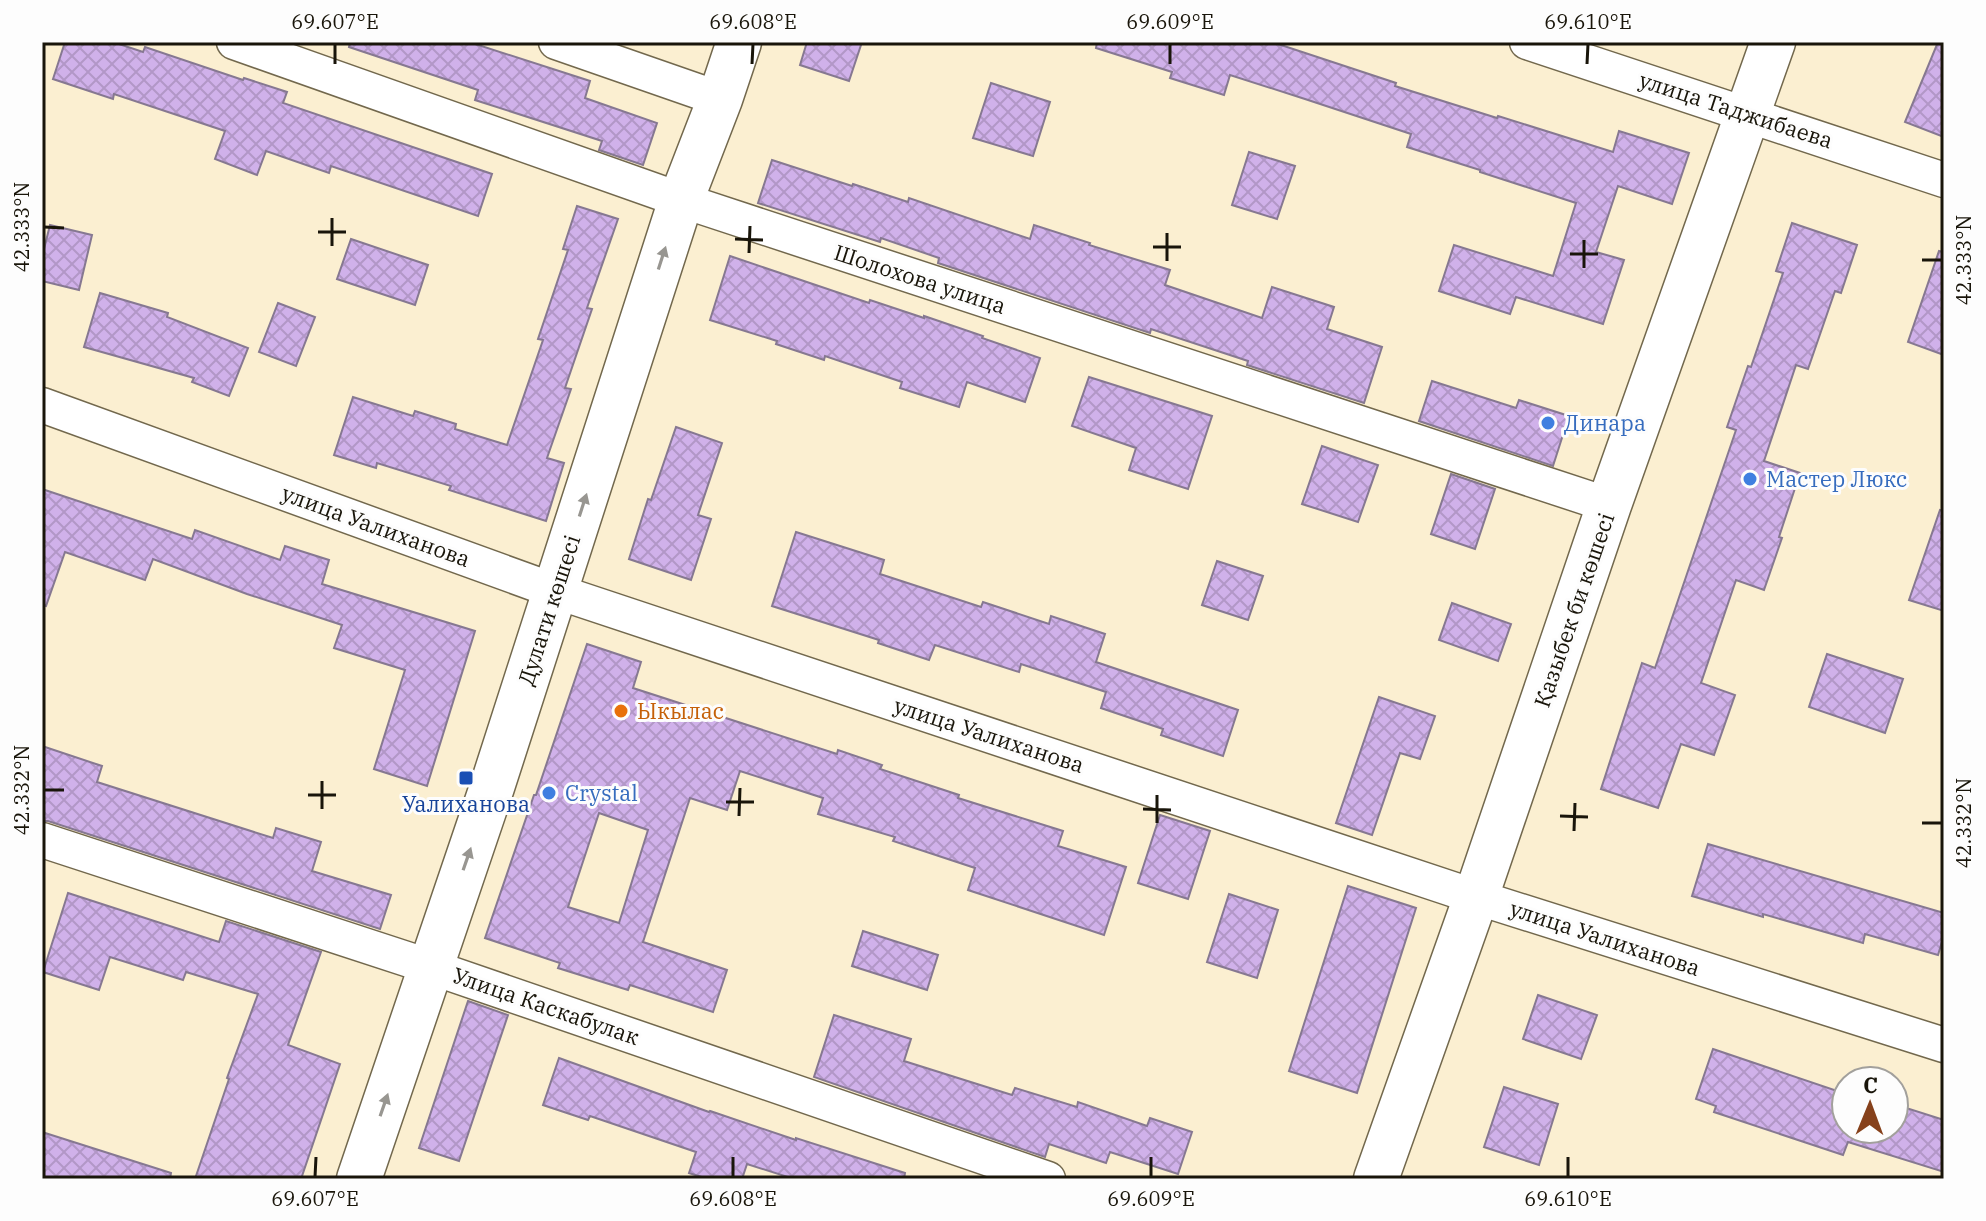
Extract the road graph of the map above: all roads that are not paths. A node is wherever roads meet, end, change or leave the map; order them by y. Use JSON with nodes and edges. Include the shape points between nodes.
{"nodes":[{"id":1,"x":234,"y":42,"type":"edge"},
{"id":2,"x":556,"y":42,"type":"edge"},
{"id":3,"x":739,"y":42,"type":"edge"},
{"id":4,"x":1527,"y":42,"type":"edge"},
{"id":5,"x":1773,"y":42,"type":"edge"},
{"id":6,"x":720,"y":99,"type":"junction"},
{"id":7,"x":1749,"y":114,"type":"junction"},
{"id":8,"x":1944,"y":180,"type":"edge"},
{"id":9,"x":681,"y":200,"type":"junction"},
{"id":10,"x":42,"y":405,"type":"edge"},
{"id":11,"x":1609,"y":505,"type":"junction"},
{"id":12,"x":555,"y":591,"type":"junction"},
{"id":13,"x":42,"y":840,"type":"edge"},
{"id":14,"x":1476,"y":897,"type":"junction"},
{"id":15,"x":431,"y":967,"type":"junction"},
{"id":16,"x":1944,"y":1045,"type":"edge"},
{"id":17,"x":359,"y":1179,"type":"edge"},
{"id":18,"x":1048,"y":1179,"type":"edge"},
{"id":19,"x":1376,"y":1179,"type":"edge"}],
"edges":[{"from":1,"to":9,"type":"street","name":"Шолохова улица"},
{"from":2,"to":6,"type":"street"},
{"from":3,"to":6,"type":"main road","name":"Дулати көшесі"},
{"from":4,"to":7,"type":"street","name":"улица Таджибаева"},
{"from":5,"to":7,"type":"main road","name":"Қазыбек би көшесі"},
{"from":6,"to":9,"type":"main road","name":"Дулати көшесі"},
{"from":7,"to":8,"type":"street","name":"улица Таджибаева"},
{"from":7,"to":11,"type":"main road","name":"Қазыбек би көшесі"},
{"from":9,"to":11,"type":"street","name":"Шолохова улица"},
{"from":12,"to":9,"type":"main road","name":"Дулати көшесі","one_way":true},
{"from":10,"to":12,"type":"street","name":"улица Уалиханова"},
{"from":11,"to":14,"type":"main road","name":"Қазыбек би көшесі"},
{"from":12,"to":14,"type":"street","name":"улица Уалиханова"},
{"from":15,"to":12,"type":"main road","name":"Дулати көшесі","one_way":true},
{"from":13,"to":15,"type":"street","name":"Улица Каскабулак"},
{"from":14,"to":16,"type":"street","name":"улица Уалиханова"},
{"from":14,"to":19,"type":"main road","name":"Қазыбек би көшесі"},
{"from":17,"to":15,"type":"main road","name":"Дулати көшесі","one_way":true},
{"from":15,"to":18,"type":"street","name":"Улица Каскабулак"}]}
